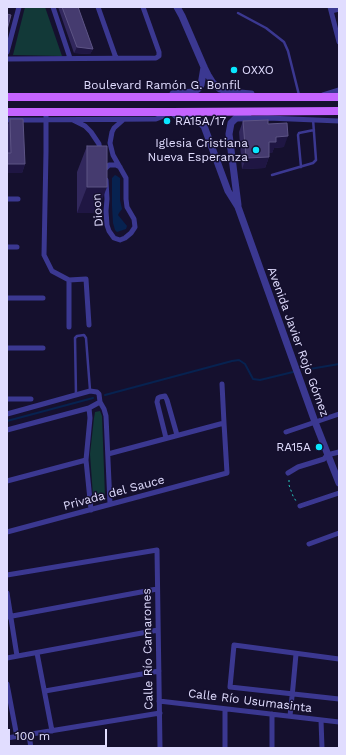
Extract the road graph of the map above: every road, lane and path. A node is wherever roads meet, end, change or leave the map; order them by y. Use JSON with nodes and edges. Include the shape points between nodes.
{"nodes":[{"id":1,"x":19,"y":7,"type":"edge"},
{"id":2,"x":53,"y":7,"type":"edge"},
{"id":3,"x":98,"y":7,"type":"edge"},
{"id":4,"x":143,"y":7,"type":"edge"},
{"id":5,"x":177,"y":7,"type":"edge"},
{"id":6,"x":180,"y":7,"type":"edge"},
{"id":7,"x":331,"y":9,"type":"edge"},
{"id":8,"x":339,"y":9,"type":"edge"},
{"id":9,"x":238,"y":13,"type":"dead end"},
{"id":10,"x":181,"y":16,"type":"junction"},
{"id":11,"x":339,"y":42,"type":"edge"},
{"id":12,"x":7,"y":52,"type":"edge"},
{"id":13,"x":70,"y":58,"type":"junction"},
{"id":14,"x":116,"y":58,"type":"junction"},
{"id":15,"x":7,"y":59,"type":"edge"},
{"id":16,"x":204,"y":67,"type":"junction"},
{"id":17,"x":339,"y":90,"type":"edge"},
{"id":18,"x":7,"y":97,"type":"edge"},
{"id":19,"x":134,"y":97,"type":"junction"},
{"id":20,"x":273,"y":97,"type":"junction"},
{"id":21,"x":300,"y":97,"type":"junction"},
{"id":22,"x":316,"y":97,"type":"junction"},
{"id":23,"x":339,"y":97,"type":"edge"},
{"id":24,"x":36,"y":98,"type":"junction"},
{"id":25,"x":7,"y":100,"type":"edge"},
{"id":26,"x":339,"y":111,"type":"edge"},
{"id":27,"x":7,"y":112,"type":"edge"},
{"id":28,"x":172,"y":112,"type":"junction"},
{"id":29,"x":254,"y":112,"type":"junction"},
{"id":30,"x":46,"y":115,"type":"junction"},
{"id":31,"x":312,"y":119,"type":"junction"},
{"id":32,"x":7,"y":120,"type":"edge"},
{"id":33,"x":73,"y":120,"type":"junction"},
{"id":34,"x":123,"y":120,"type":"junction"},
{"id":35,"x":234,"y":120,"type":"junction"},
{"id":36,"x":339,"y":120,"type":"edge"},
{"id":37,"x":314,"y":130,"type":"junction"},
{"id":38,"x":110,"y":143,"type":"junction"},
{"id":39,"x":99,"y":144,"type":"junction"},
{"id":40,"x":101,"y":154,"type":"edge"},
{"id":41,"x":120,"y":167,"type":"junction"},
{"id":42,"x":301,"y":167,"type":"junction"},
{"id":43,"x":272,"y":175,"type":"dead end"},
{"id":44,"x":7,"y":198,"type":"edge"},
{"id":45,"x":18,"y":198,"type":"dead end"},
{"id":46,"x":238,"y":207,"type":"junction"},
{"id":47,"x":7,"y":247,"type":"edge"},
{"id":48,"x":17,"y":247,"type":"dead end"},
{"id":49,"x":69,"y":280,"type":"junction"},
{"id":50,"x":7,"y":298,"type":"edge"},
{"id":51,"x":43,"y":298,"type":"dead end"},
{"id":52,"x":89,"y":325,"type":"dead end"},
{"id":53,"x":69,"y":327,"type":"dead end"},
{"id":54,"x":7,"y":348,"type":"edge"},
{"id":55,"x":43,"y":348,"type":"dead end"},
{"id":56,"x":222,"y":384,"type":"dead end"},
{"id":57,"x":90,"y":391,"type":"junction"},
{"id":58,"x":76,"y":396,"type":"junction"},
{"id":59,"x":31,"y":399,"type":"dead end"},
{"id":60,"x":7,"y":400,"type":"edge"},
{"id":61,"x":100,"y":402,"type":"junction"},
{"id":62,"x":88,"y":408,"type":"junction"},
{"id":63,"x":7,"y":414,"type":"edge"},
{"id":64,"x":339,"y":414,"type":"edge"},
{"id":65,"x":315,"y":422,"type":"junction"},
{"id":66,"x":224,"y":423,"type":"junction"},
{"id":67,"x":7,"y":430,"type":"edge"},
{"id":68,"x":286,"y":432,"type":"dead end"},
{"id":69,"x":177,"y":435,"type":"junction"},
{"id":70,"x":166,"y":438,"type":"junction"},
{"id":71,"x":339,"y":452,"type":"edge"},
{"id":72,"x":108,"y":454,"type":"junction"},
{"id":73,"x":328,"y":455,"type":"junction"},
{"id":74,"x":86,"y":460,"type":"junction"},
{"id":75,"x":288,"y":473,"type":"joint"},
{"id":76,"x":7,"y":481,"type":"edge"},
{"id":77,"x":339,"y":483,"type":"edge"},
{"id":78,"x":339,"y":493,"type":"edge"},
{"id":79,"x":110,"y":504,"type":"junction"},
{"id":80,"x":300,"y":506,"type":"joint"},
{"id":81,"x":91,"y":510,"type":"junction"},
{"id":82,"x":7,"y":532,"type":"edge"},
{"id":83,"x":339,"y":533,"type":"edge"},
{"id":84,"x":309,"y":544,"type":"dead end"},
{"id":85,"x":7,"y":575,"type":"edge"},
{"id":86,"x":157,"y":589,"type":"junction"},
{"id":87,"x":7,"y":592,"type":"edge"},
{"id":88,"x":9,"y":617,"type":"edge"},
{"id":89,"x":158,"y":630,"type":"junction"},
{"id":90,"x":37,"y":653,"type":"junction"},
{"id":91,"x":296,"y":654,"type":"junction"},
{"id":92,"x":17,"y":656,"type":"junction"},
{"id":93,"x":7,"y":658,"type":"edge"},
{"id":94,"x":339,"y":659,"type":"edge"},
{"id":95,"x":159,"y":671,"type":"junction"},
{"id":96,"x":7,"y":684,"type":"edge"},
{"id":97,"x":45,"y":691,"type":"junction"},
{"id":98,"x":292,"y":694,"type":"junction"},
{"id":99,"x":8,"y":698,"type":"edge"},
{"id":100,"x":339,"y":699,"type":"edge"},
{"id":101,"x":160,"y":701,"type":"junction"},
{"id":102,"x":225,"y":709,"type":"junction"},
{"id":103,"x":160,"y":713,"type":"junction"},
{"id":104,"x":272,"y":714,"type":"junction"},
{"id":105,"x":290,"y":716,"type":"junction"},
{"id":106,"x":321,"y":720,"type":"junction"},
{"id":107,"x":339,"y":722,"type":"edge"},
{"id":108,"x":52,"y":731,"type":"junction"},
{"id":109,"x":29,"y":735,"type":"junction"},
{"id":110,"x":17,"y":736,"type":"junction"},
{"id":111,"x":7,"y":738,"type":"edge"},
{"id":112,"x":31,"y":748,"type":"edge"},
{"id":113,"x":160,"y":748,"type":"edge"},
{"id":114,"x":225,"y":748,"type":"edge"},
{"id":115,"x":272,"y":748,"type":"edge"},
{"id":116,"x":322,"y":748,"type":"edge"}],
"edges":[{"from":1,"to":12,"type":"street"},
{"from":2,"to":13,"type":"street"},
{"from":3,"to":14,"type":"street"},
{"from":4,"to":14,"type":"street","via":[[159,56]]},
{"from":5,"to":10,"type":"street"},
{"from":6,"to":10,"type":"street"},
{"from":7,"to":8,"type":"street"},
{"from":7,"to":11,"type":"street"},
{"from":9,"to":21,"type":"lane","via":[[266,28],[284,42]]},
{"from":10,"to":16,"type":"street"},
{"from":13,"to":14,"type":"street"},
{"from":13,"to":15,"type":"street"},
{"from":16,"to":19,"type":"street","via":[[201,85],[193,92]]},
{"from":16,"to":20,"type":"street","via":[[213,83],[220,89]]},
{"from":17,"to":22,"type":"street","name":"Boulevard Ramón G. Bonfil"},
{"from":18,"to":24,"type":"main road","name":"Boulevard Ramón G. Bonfil"},
{"from":19,"to":20,"type":"main road","name":"Boulevard Ramón G. Bonfil"},
{"from":19,"to":24,"type":"main road","name":"Boulevard Ramón G. Bonfil"},
{"from":20,"to":21,"type":"main road","name":"Boulevard Ramón G. Bonfil"},
{"from":21,"to":22,"type":"main road","name":"Boulevard Ramón G. Bonfil"},
{"from":22,"to":23,"type":"main road","name":"Boulevard Ramón G. Bonfil"},
{"from":24,"to":25,"type":"main road"},
{"from":26,"to":29,"type":"main road"},
{"from":27,"to":30,"type":"main road"},
{"from":28,"to":29,"type":"main road"},
{"from":28,"to":30,"type":"main road"},
{"from":28,"to":34,"type":"street","via":[[156,119]]},
{"from":28,"to":46,"type":"street","name":"Avenida Javier Rojo Gómez","via":[[178,117],[196,119],[204,126],[228,191]]},
{"from":29,"to":35,"type":"street"},
{"from":30,"to":32,"type":"street"},
{"from":30,"to":33,"type":"street"},
{"from":30,"to":49,"type":"street","via":[[44,255],[52,271]]},
{"from":31,"to":35,"type":"street"},
{"from":31,"to":36,"type":"street"},
{"from":31,"to":37,"type":"lane"},
{"from":33,"to":34,"type":"street"},
{"from":33,"to":39,"type":"street","via":[[85,126]]},
{"from":34,"to":38,"type":"street","via":[[114,128]]},
{"from":35,"to":46,"type":"street","name":"Avenida Javier Rojo Gómez","via":[[229,134]]},
{"from":37,"to":42,"type":"lane","via":[[316,160]]},
{"from":37,"to":42,"type":"lane","via":[[298,135]]},
{"from":38,"to":39,"type":"street"},
{"from":38,"to":41,"type":"street","name":"Dioon"},
{"from":39,"to":40,"type":"street"},
{"from":41,"to":41,"type":"street","name":"Dioon","via":[[126,178],[127,207],[134,219],[135,227],[120,240],[114,238],[107,224],[107,184],[104,167]]},
{"from":42,"to":43,"type":"lane"},
{"from":44,"to":45,"type":"street"},
{"from":46,"to":65,"type":"street","name":"Avenida Javier Rojo Gómez"},
{"from":47,"to":48,"type":"street"},
{"from":49,"to":52,"type":"street","via":[[86,279]]},
{"from":49,"to":53,"type":"street"},
{"from":50,"to":51,"type":"street"},
{"from":54,"to":55,"type":"street"},
{"from":56,"to":66,"type":"street"},
{"from":57,"to":58,"type":"street"},
{"from":57,"to":58,"type":"lane","via":[[86,338],[84,335],[77,336]]},
{"from":57,"to":61,"type":"street","via":[[100,394]]},
{"from":58,"to":63,"type":"street"},
{"from":59,"to":60,"type":"street"},
{"from":61,"to":62,"type":"street"},
{"from":61,"to":72,"type":"street","via":[[106,416]]},
{"from":62,"to":67,"type":"street"},
{"from":62,"to":74,"type":"street","via":[[90,418]]},
{"from":64,"to":65,"type":"street"},
{"from":65,"to":68,"type":"street"},
{"from":65,"to":73,"type":"street","name":"Avenida Javier Rojo Gómez"},
{"from":66,"to":69,"type":"street"},
{"from":66,"to":79,"type":"street","name":"Privada del Sauce","via":[[227,473]]},
{"from":69,"to":70,"type":"street"},
{"from":69,"to":70,"type":"street","via":[[167,400],[165,396],[160,397],[157,402]]},
{"from":70,"to":72,"type":"street"},
{"from":71,"to":73,"type":"street"},
{"from":72,"to":79,"type":"street"},
{"from":73,"to":75,"type":"street"},
{"from":73,"to":77,"type":"street","name":"Avenida Javier Rojo Gómez"},
{"from":74,"to":76,"type":"street"},
{"from":74,"to":81,"type":"street"},
{"from":75,"to":80,"type":"path","via":[[289,485]]},
{"from":78,"to":80,"type":"street"},
{"from":79,"to":81,"type":"street","name":"Privada del Sauce"},
{"from":81,"to":82,"type":"street","name":"Privada del Sauce"},
{"from":83,"to":84,"type":"street"},
{"from":85,"to":86,"type":"street","name":"Calle Río Camarones","via":[[157,550]]},
{"from":86,"to":88,"type":"street"},
{"from":86,"to":89,"type":"street","name":"Calle Río Camarones"},
{"from":87,"to":88,"type":"street"},
{"from":88,"to":92,"type":"street"},
{"from":89,"to":90,"type":"street"},
{"from":89,"to":95,"type":"street","name":"Calle Río Camarones"},
{"from":90,"to":92,"type":"street"},
{"from":90,"to":97,"type":"street"},
{"from":91,"to":94,"type":"street"},
{"from":91,"to":98,"type":"street"},
{"from":91,"to":98,"type":"street","via":[[234,645],[230,687]]},
{"from":92,"to":93,"type":"street"},
{"from":95,"to":97,"type":"street"},
{"from":95,"to":101,"type":"street","name":"Calle Río Camarones"},
{"from":96,"to":99,"type":"street"},
{"from":97,"to":108,"type":"street"},
{"from":98,"to":100,"type":"street"},
{"from":98,"to":105,"type":"street"},
{"from":99,"to":110,"type":"street"},
{"from":101,"to":102,"type":"street","name":"Calle Río Usumasinta"},
{"from":101,"to":103,"type":"street","name":"Calle Río Camarones"},
{"from":102,"to":104,"type":"street","name":"Calle Río Usumasinta"},
{"from":102,"to":114,"type":"street"},
{"from":103,"to":108,"type":"street"},
{"from":103,"to":113,"type":"street","name":"Calle Río Camarones"},
{"from":104,"to":105,"type":"street","name":"Calle Río Usumasinta"},
{"from":104,"to":115,"type":"street"},
{"from":105,"to":106,"type":"street","name":"Calle Río Usumasinta"},
{"from":106,"to":107,"type":"street","name":"Calle Río Usumasinta"},
{"from":106,"to":116,"type":"street"},
{"from":108,"to":109,"type":"street"},
{"from":109,"to":110,"type":"street"},
{"from":109,"to":112,"type":"street"},
{"from":110,"to":111,"type":"street"}]}
